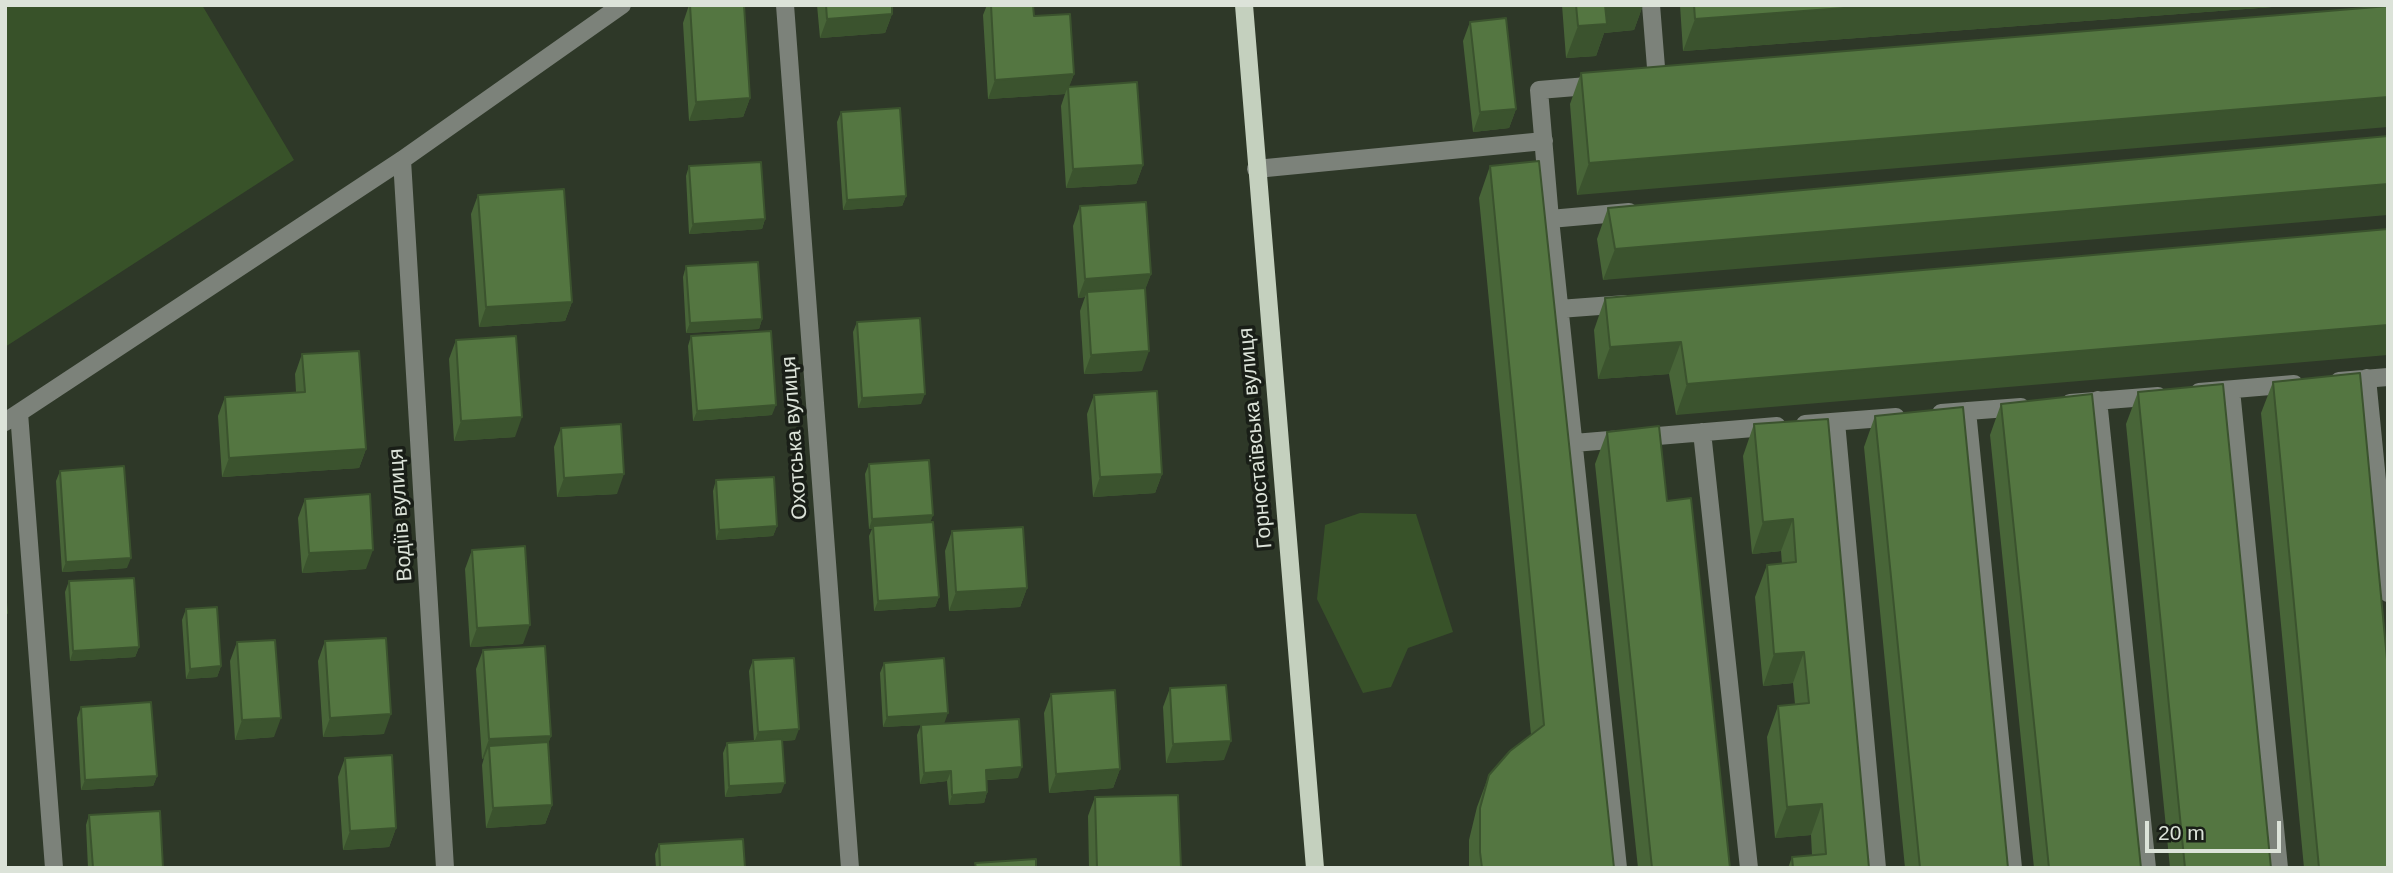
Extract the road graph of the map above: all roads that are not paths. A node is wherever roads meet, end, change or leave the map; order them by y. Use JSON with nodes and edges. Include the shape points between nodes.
{"nodes":[{"id":1,"x":622,"y":5,"type":"edge"},
{"id":2,"x":785,"y":5,"type":"edge"},
{"id":3,"x":1244,"y":5,"type":"edge"},
{"id":4,"x":1651,"y":5,"type":"edge"},
{"id":5,"x":1657,"y":80,"type":"edge"},
{"id":6,"x":1618,"y":83,"type":"edge"},
{"id":7,"x":1544,"y":141,"type":"junction"},
{"id":8,"x":402,"y":160,"type":"junction"},
{"id":9,"x":1256,"y":169,"type":"junction"},
{"id":10,"x":1646,"y":211,"type":"edge"},
{"id":11,"x":1550,"y":219,"type":"junction"},
{"id":12,"x":1642,"y":302,"type":"edge"},
{"id":13,"x":1559,"y":309,"type":"junction"},
{"id":14,"x":2388,"y":377,"type":"edge"},
{"id":15,"x":2367,"y":378,"type":"junction"},
{"id":16,"x":2231,"y":390,"type":"junction"},
{"id":17,"x":2098,"y":400,"type":"junction"},
{"id":18,"x":1967,"y":411,"type":"junction"},
{"id":19,"x":12,"y":418,"type":"edge"},
{"id":20,"x":1836,"y":422,"type":"junction"},
{"id":21,"x":1702,"y":432,"type":"junction"},
{"id":22,"x":1574,"y":443,"type":"junction"},
{"id":23,"x":2388,"y":593,"type":"edge"},
{"id":24,"x":54,"y":868,"type":"edge"},
{"id":25,"x":445,"y":868,"type":"edge"},
{"id":26,"x":850,"y":868,"type":"edge"},
{"id":27,"x":1315,"y":868,"type":"edge"},
{"id":28,"x":1618,"y":868,"type":"edge"},
{"id":29,"x":1749,"y":868,"type":"edge"},
{"id":30,"x":1877,"y":868,"type":"edge"},
{"id":31,"x":2013,"y":868,"type":"edge"},
{"id":32,"x":2147,"y":868,"type":"edge"},
{"id":33,"x":2278,"y":868,"type":"edge"}],
"edges":[{"from":1,"to":8,"type":"street"},
{"from":2,"to":26,"type":"street","name":"Охотська вулиця"},
{"from":3,"to":9,"type":"main road","name":"Горностаївська вулиця"},
{"from":4,"to":5,"type":"street"},
{"from":6,"to":7,"type":"street","via":[[1539,90]]},
{"from":7,"to":9,"type":"street"},
{"from":7,"to":11,"type":"street"},
{"from":8,"to":19,"type":"street"},
{"from":8,"to":25,"type":"street","name":"Водіїв вулиця"},
{"from":9,"to":27,"type":"main road","name":"Горностаївська вулиця"},
{"from":10,"to":11,"type":"street"},
{"from":11,"to":13,"type":"street"},
{"from":12,"to":13,"type":"street"},
{"from":13,"to":22,"type":"street"},
{"from":14,"to":15,"type":"street"},
{"from":15,"to":16,"type":"street"},
{"from":15,"to":23,"type":"street"},
{"from":16,"to":17,"type":"street"},
{"from":16,"to":33,"type":"street"},
{"from":17,"to":18,"type":"street"},
{"from":17,"to":32,"type":"street"},
{"from":18,"to":20,"type":"street"},
{"from":18,"to":31,"type":"street"},
{"from":19,"to":24,"type":"street"},
{"from":20,"to":21,"type":"street"},
{"from":20,"to":30,"type":"street"},
{"from":21,"to":22,"type":"street"},
{"from":21,"to":29,"type":"street"},
{"from":22,"to":28,"type":"street"}]}
